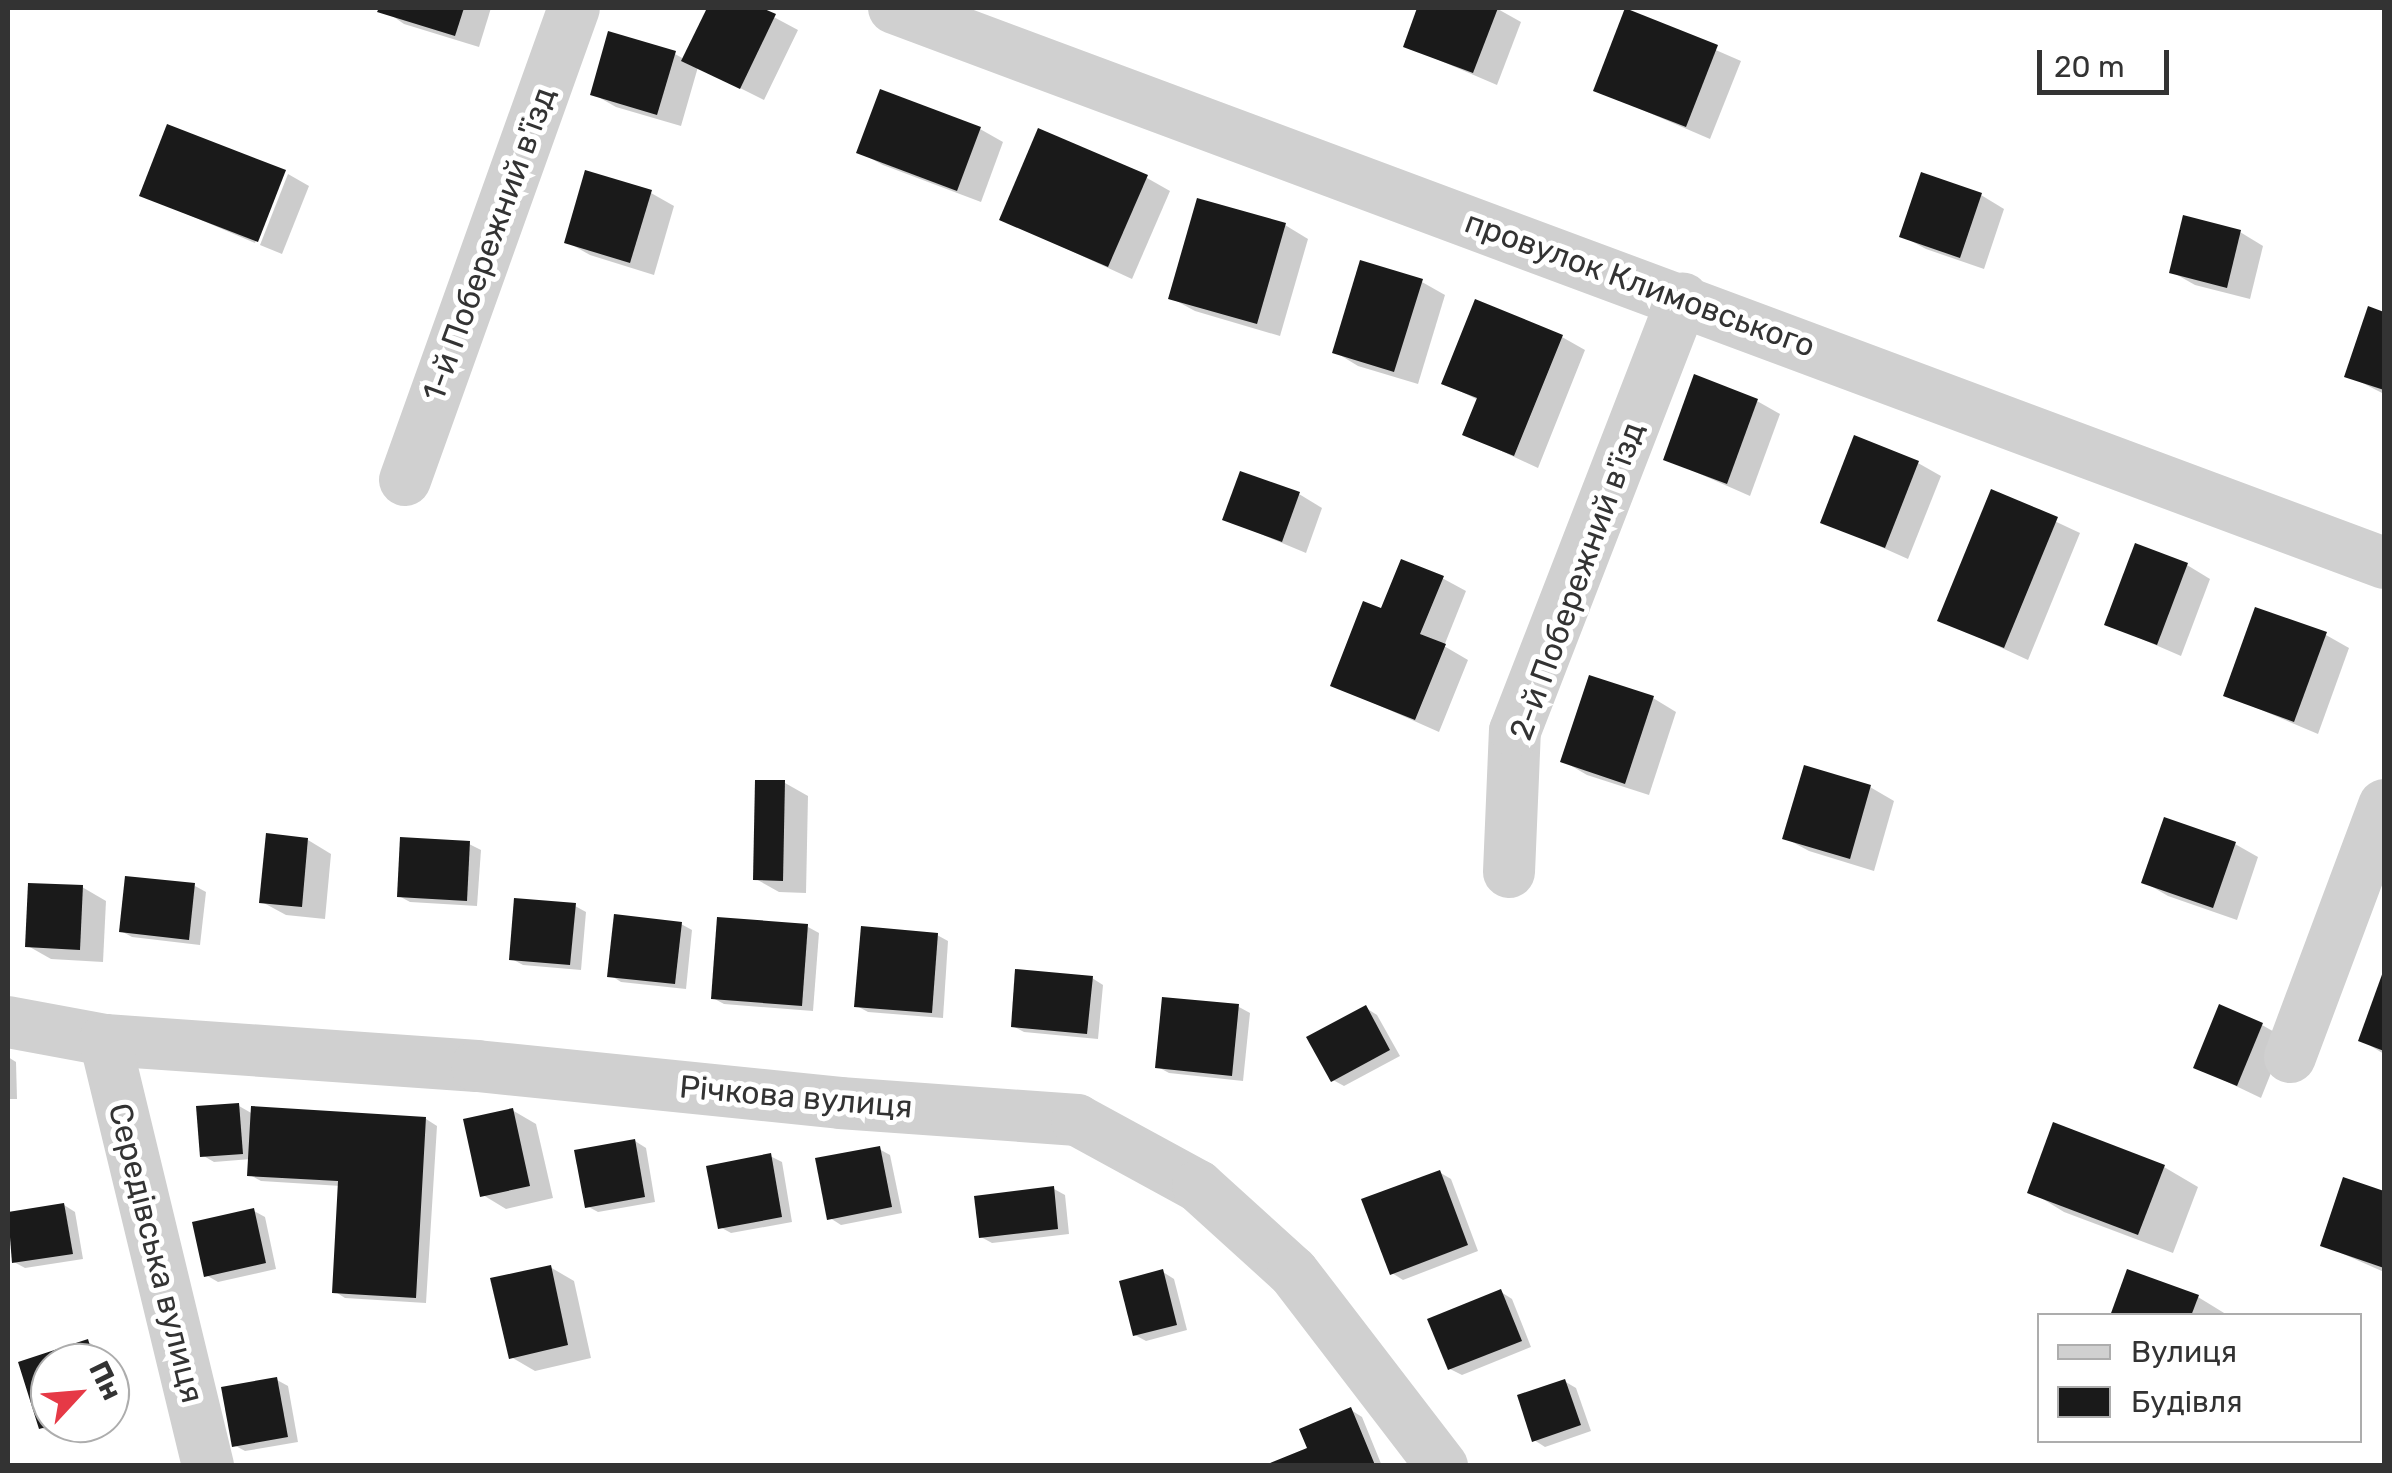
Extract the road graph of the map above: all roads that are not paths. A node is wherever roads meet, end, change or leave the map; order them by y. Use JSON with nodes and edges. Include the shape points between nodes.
{"nodes":[{"id":1,"x":574,"y":8,"type":"edge"},
{"id":2,"x":895,"y":8,"type":"edge"},
{"id":3,"x":1683,"y":298,"type":"junction"},
{"id":4,"x":405,"y":480,"type":"dead end"},
{"id":5,"x":2384,"y":562,"type":"edge"},
{"id":6,"x":2384,"y":805,"type":"edge"},
{"id":7,"x":1509,"y":872,"type":"dead end"},
{"id":8,"x":8,"y":1022,"type":"edge"},
{"id":9,"x":104,"y":1040,"type":"junction"},
{"id":10,"x":2290,"y":1056,"type":"dead end"},
{"id":11,"x":208,"y":1466,"type":"edge"},
{"id":12,"x":1442,"y":1466,"type":"edge"}],
"edges":[{"from":1,"to":4,"type":"street","name":"1-й Побережний в'їзд"},
{"from":2,"to":3,"type":"street","name":"провулок Климовського"},
{"from":3,"to":5,"type":"street","name":"провулок Климовського"},
{"from":3,"to":7,"type":"street","name":"2-й Побережний в'їзд","via":[[1515,731]]},
{"from":6,"to":10,"type":"street"},
{"from":8,"to":9,"type":"street","name":"Річкова вулиця"},
{"from":9,"to":11,"type":"street","name":"Середівська вулиця"},
{"from":9,"to":12,"type":"street","name":"Річкова вулиця","via":[[1077,1120],[1198,1186],[1293,1272]]}]}
